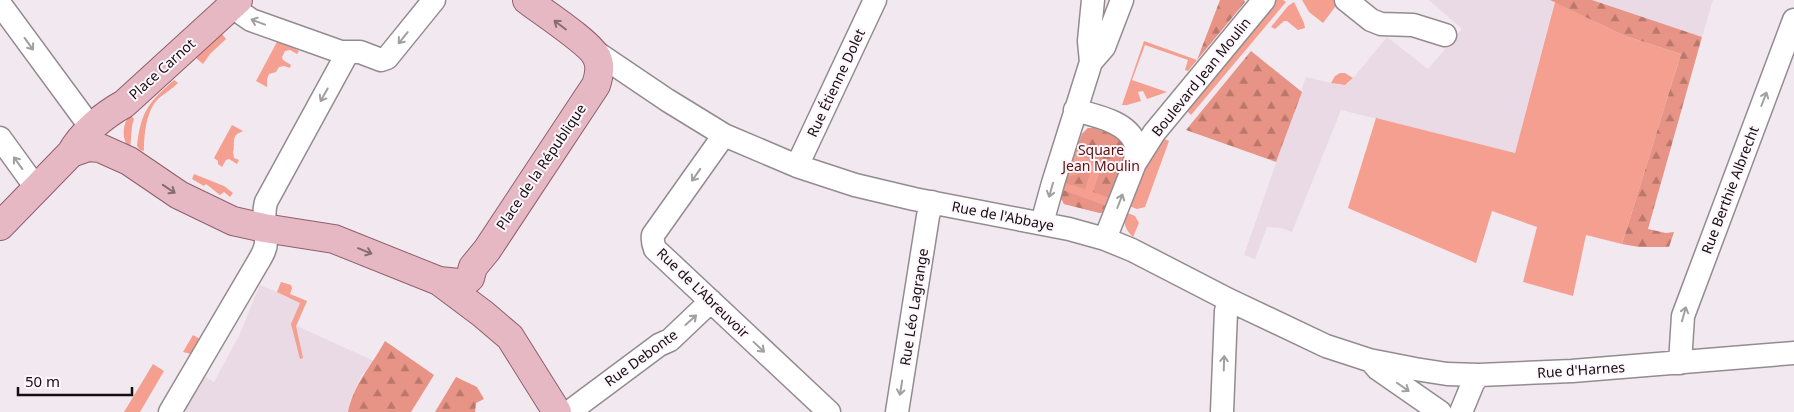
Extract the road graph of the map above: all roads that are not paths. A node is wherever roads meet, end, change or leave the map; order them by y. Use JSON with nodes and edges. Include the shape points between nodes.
{"nodes":[{"id":1,"x":434,"y":0,"type":"edge"},
{"id":2,"x":527,"y":0,"type":"edge"},
{"id":3,"x":875,"y":0,"type":"edge"},
{"id":4,"x":1093,"y":0,"type":"edge"},
{"id":5,"x":1122,"y":0,"type":"edge"},
{"id":6,"x":1264,"y":0,"type":"edge"},
{"id":7,"x":1346,"y":0,"type":"edge"},
{"id":8,"x":234,"y":3,"type":"edge"},
{"id":9,"x":0,"y":4,"type":"edge"},
{"id":10,"x":1794,"y":20,"type":"edge"},
{"id":11,"x":1102,"y":26,"type":"junction"},
{"id":12,"x":1445,"y":34,"type":"dead end"},
{"id":13,"x":593,"y":50,"type":"junction"},
{"id":14,"x":348,"y":52,"type":"junction"},
{"id":15,"x":636,"y":80,"type":"junction"},
{"id":16,"x":596,"y":85,"type":"junction"},
{"id":17,"x":124,"y":104,"type":"junction"},
{"id":18,"x":1176,"y":106,"type":"junction"},
{"id":19,"x":1075,"y":110,"type":"junction"},
{"id":20,"x":1119,"y":124,"type":"junction"},
{"id":21,"x":92,"y":129,"type":"junction"},
{"id":22,"x":724,"y":135,"type":"junction"},
{"id":23,"x":0,"y":138,"type":"edge"},
{"id":24,"x":71,"y":153,"type":"junction"},
{"id":25,"x":129,"y":161,"type":"junction"},
{"id":26,"x":1135,"y":163,"type":"junction"},
{"id":27,"x":797,"y":166,"type":"junction"},
{"id":28,"x":37,"y":189,"type":"junction"},
{"id":29,"x":932,"y":202,"type":"junction"},
{"id":30,"x":1042,"y":223,"type":"junction"},
{"id":31,"x":0,"y":226,"type":"edge"},
{"id":32,"x":264,"y":228,"type":"junction"},
{"id":33,"x":1105,"y":239,"type":"junction"},
{"id":34,"x":487,"y":250,"type":"junction"},
{"id":35,"x":438,"y":281,"type":"junction"},
{"id":36,"x":1229,"y":300,"type":"junction"},
{"id":37,"x":711,"y":302,"type":"junction"},
{"id":38,"x":510,"y":337,"type":"junction"},
{"id":39,"x":1794,"y":352,"type":"edge"},
{"id":40,"x":1369,"y":360,"type":"junction"},
{"id":41,"x":1680,"y":363,"type":"junction"},
{"id":42,"x":1415,"y":369,"type":"junction"},
{"id":43,"x":1479,"y":375,"type":"junction"},
{"id":44,"x":170,"y":412,"type":"edge"},
{"id":45,"x":557,"y":412,"type":"edge"},
{"id":46,"x":569,"y":412,"type":"edge"},
{"id":47,"x":829,"y":412,"type":"edge"},
{"id":48,"x":897,"y":412,"type":"edge"},
{"id":49,"x":1222,"y":412,"type":"edge"},
{"id":50,"x":1440,"y":412,"type":"edge"},
{"id":51,"x":1450,"y":412,"type":"edge"},
{"id":52,"x":1461,"y":412,"type":"edge"}],
"edges":[{"from":1,"to":14,"type":"street","one_way":true,"via":[[387,58],[381,60],[360,52]]},
{"from":13,"to":2,"type":"main road","name":"Rue de l'Abbaye","one_way":true},
{"from":3,"to":27,"type":"street","name":"Rue Étienne Dolet"},
{"from":4,"to":11,"type":"street"},
{"from":5,"to":11,"type":"street"},
{"from":6,"to":18,"type":"street","name":"Boulevard Jean Moulin"},
{"from":7,"to":12,"type":"street","via":[[1381,24],[1412,25]]},
{"from":14,"to":8,"type":"street","one_way":true,"via":[[258,23],[240,14]]},
{"from":8,"to":17,"type":"main road","name":"Place Carnot"},
{"from":9,"to":21,"type":"street","one_way":true},
{"from":41,"to":10,"type":"street","name":"Rue Berthie Albrecht","one_way":true,"via":[[1683,316]]},
{"from":11,"to":19,"type":"street","via":[[1089,41],[1091,62]]},
{"from":13,"to":15,"type":"street","name":"Rue de l'Abbaye"},
{"from":13,"to":16,"type":"main road","via":[[600,65]]},
{"from":14,"to":32,"type":"street","one_way":true,"via":[[266,202]]},
{"from":15,"to":16,"type":"street","name":"Rue de l'Abbaye","via":[[610,79]]},
{"from":15,"to":22,"type":"street","name":"Rue de l'Abbaye"},
{"from":16,"to":34,"type":"main road","name":"Place de la République"},
{"from":17,"to":21,"type":"main road","name":"Place Carnot"},
{"from":17,"to":25,"type":"main road","via":[[116,121],[116,130]]},
{"from":18,"to":20,"type":"street","via":[[1151,118]]},
{"from":18,"to":26,"type":"street","name":"Boulevard Jean Moulin"},
{"from":19,"to":20,"type":"street"},
{"from":19,"to":30,"type":"street","one_way":true},
{"from":20,"to":26,"type":"street","via":[[1135,144]]},
{"from":21,"to":24,"type":"main road","name":"Place Carnot"},
{"from":22,"to":27,"type":"street","name":"Rue de l'Abbaye"},
{"from":22,"to":37,"type":"street","name":"Rue de L'Abreuvoir","one_way":true,"via":[[652,235],[655,249]]},
{"from":28,"to":23,"type":"street","one_way":true},
{"from":24,"to":25,"type":"main road","via":[[95,147]]},
{"from":24,"to":28,"type":"main road","name":"Place Carnot"},
{"from":25,"to":32,"type":"main road","one_way":true,"via":[[179,195],[209,210],[233,221]]},
{"from":33,"to":26,"type":"street","name":"Boulevard Jean Moulin","one_way":true},
{"from":27,"to":29,"type":"street","name":"Rue de l'Abbaye","via":[[855,185]]},
{"from":28,"to":31,"type":"main road","name":"Place Carnot"},
{"from":29,"to":30,"type":"street","name":"Rue de l'Abbaye"},
{"from":29,"to":48,"type":"street","name":"Rue Léo Lagrange","one_way":true},
{"from":30,"to":33,"type":"street","name":"Rue de l'Abbaye"},
{"from":32,"to":35,"type":"main road","one_way":true,"via":[[334,239]]},
{"from":32,"to":44,"type":"street","via":[[266,242],[257,264]]},
{"from":33,"to":36,"type":"street","name":"Rue de l'Abbaye"},
{"from":34,"to":35,"type":"main road","name":"Place de la République","via":[[466,281]]},
{"from":34,"to":38,"type":"main road","name":"Place de la République","via":[[480,284]]},
{"from":35,"to":38,"type":"main road"},
{"from":36,"to":40,"type":"street","name":"Rue de l'Abbaye","via":[[1326,346]]},
{"from":49,"to":36,"type":"street","one_way":true},
{"from":46,"to":37,"type":"street","name":"Rue Debonte","one_way":true,"via":[[670,340]]},
{"from":37,"to":47,"type":"street","name":"Rue de L'Abreuvoir","one_way":true},
{"from":38,"to":45,"type":"main road","name":"Place de la République"},
{"from":39,"to":41,"type":"street","name":"Rue d'Harnes"},
{"from":40,"to":42,"type":"street","name":"Rue d'Harnes"},
{"from":40,"to":50,"type":"street","one_way":true},
{"from":41,"to":43,"type":"street","name":"Rue d'Harnes"},
{"from":42,"to":43,"type":"street","name":"Rue d'Harnes"},
{"from":42,"to":51,"type":"street"},
{"from":43,"to":52,"type":"street"}]}
